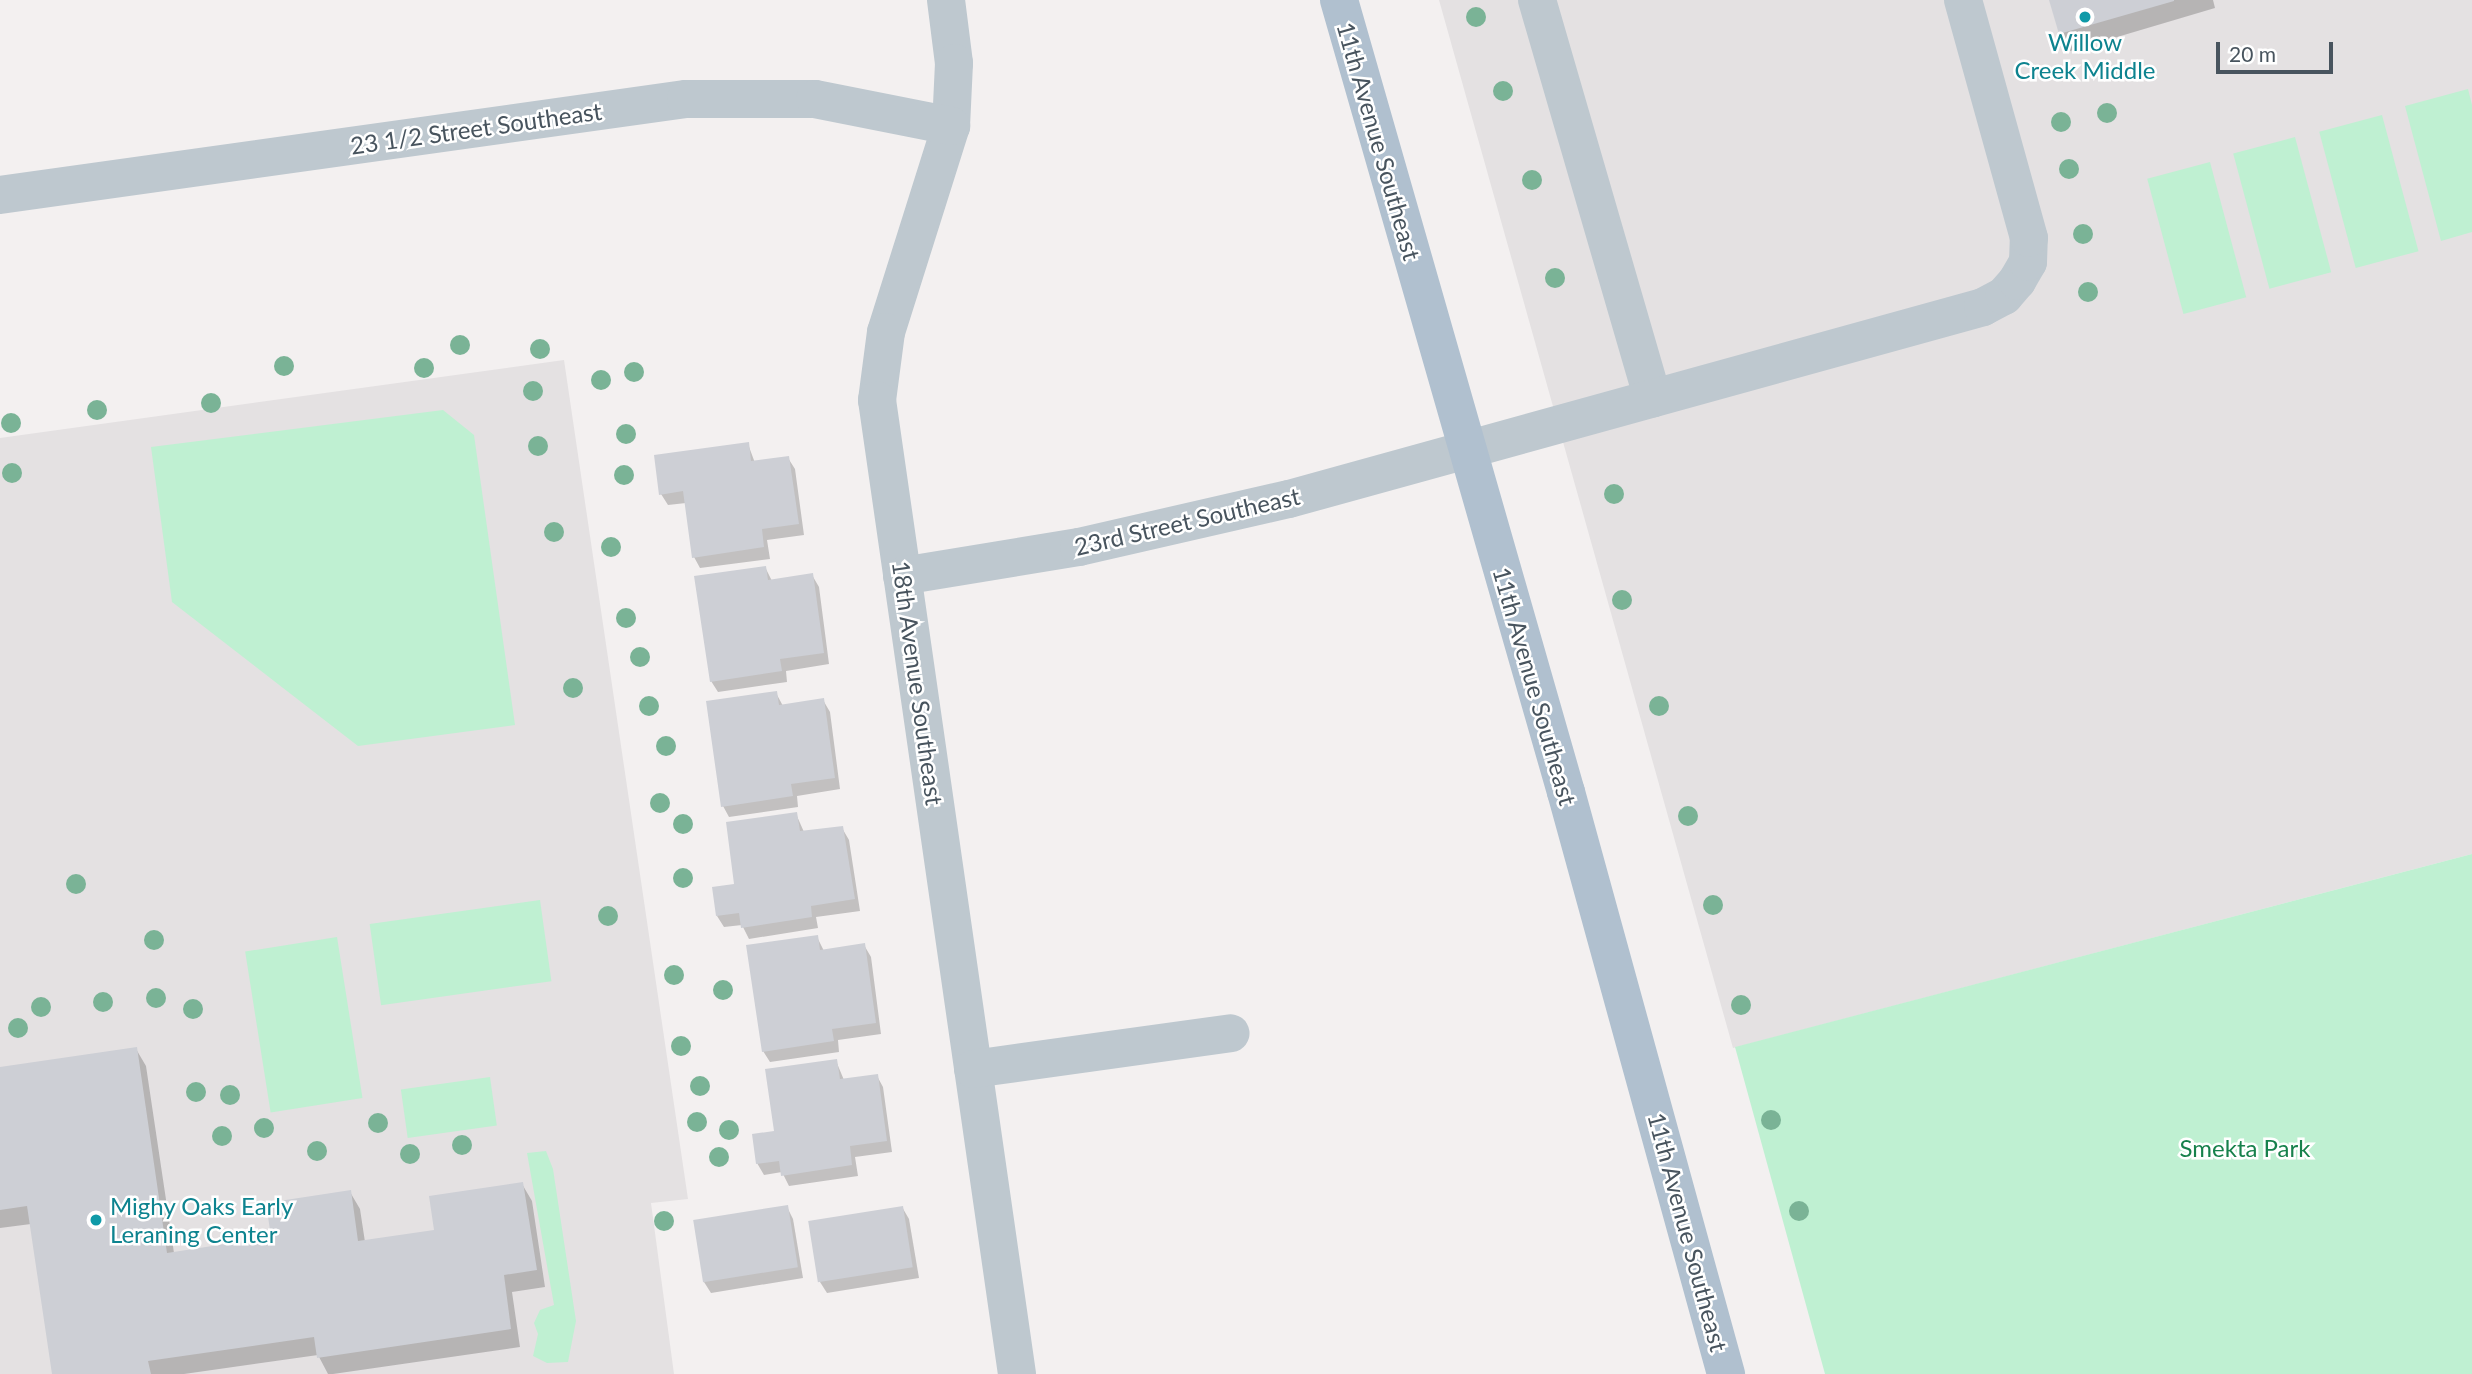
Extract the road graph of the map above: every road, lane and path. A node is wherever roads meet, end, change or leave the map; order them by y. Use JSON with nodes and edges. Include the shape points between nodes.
{"nodes":[{"id":1,"x":946,"y":0,"type":"edge"},
{"id":2,"x":1339,"y":0,"type":"edge"},
{"id":3,"x":1537,"y":0,"type":"edge"},
{"id":4,"x":1964,"y":0,"type":"edge"},
{"id":5,"x":951,"y":126,"type":"junction"},
{"id":6,"x":0,"y":195,"type":"edge"},
{"id":7,"x":1653,"y":398,"type":"junction"},
{"id":8,"x":1467,"y":451,"type":"junction"},
{"id":9,"x":902,"y":576,"type":"junction"},
{"id":10,"x":1231,"y":1033,"type":"dead end"},
{"id":11,"x":973,"y":1069,"type":"junction"},
{"id":12,"x":1017,"y":1374,"type":"edge"},
{"id":13,"x":1726,"y":1374,"type":"edge"}],
"edges":[{"from":1,"to":5,"type":"street","name":"18th Avenue Southeast","via":[[954,63]]},
{"from":2,"to":8,"type":"main road","name":"11th Avenue Southeast"},
{"from":3,"to":7,"type":"street"},
{"from":4,"to":7,"type":"street","name":"23rd Street Southeast","via":[[2029,238],[2028,262],[2004,296],[1951,318]]},
{"from":5,"to":6,"type":"street","name":"23 1/2 Street Southeast","via":[[815,99],[686,99]]},
{"from":5,"to":9,"type":"street","name":"18th Avenue Southeast","via":[[878,362],[877,400]]},
{"from":7,"to":8,"type":"street","name":"23rd Street Southeast"},
{"from":8,"to":9,"type":"street","name":"23rd Street Southeast","via":[[1173,527]]},
{"from":8,"to":13,"type":"main road","name":"11th Avenue Southeast"},
{"from":9,"to":11,"type":"street","name":"18th Avenue Southeast"},
{"from":10,"to":11,"type":"street"},
{"from":11,"to":12,"type":"street","name":"18th Avenue Southeast"}]}
